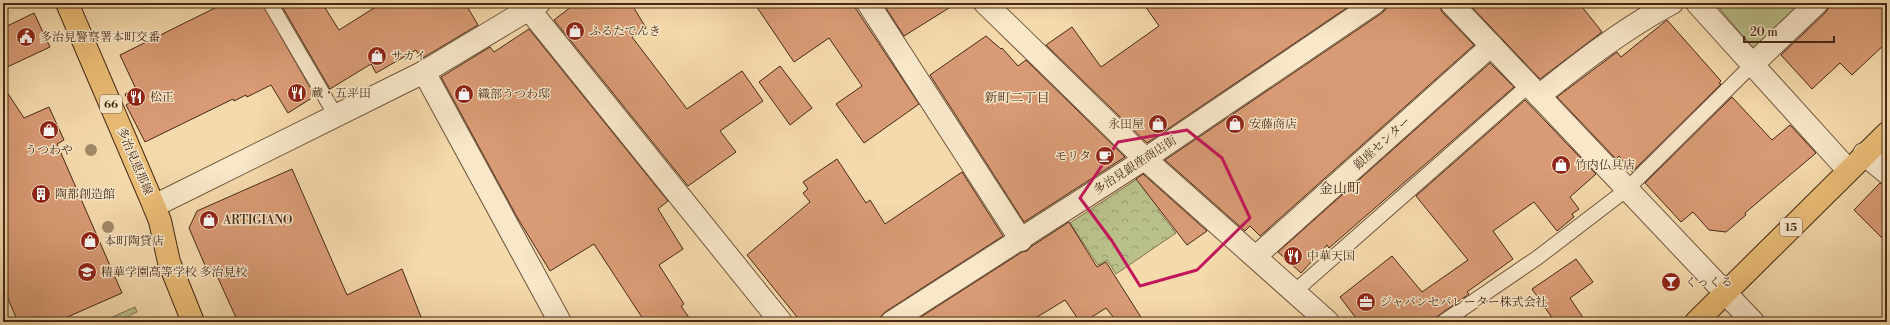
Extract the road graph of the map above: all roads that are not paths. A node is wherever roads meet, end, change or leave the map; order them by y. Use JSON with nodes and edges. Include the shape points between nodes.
{"nodes":[{"id":1,"x":67,"y":3,"type":"edge"},
{"id":2,"x":270,"y":3,"type":"edge"},
{"id":3,"x":868,"y":3,"type":"edge"},
{"id":4,"x":985,"y":3,"type":"edge"},
{"id":5,"x":1375,"y":3,"type":"edge"},
{"id":6,"x":1451,"y":3,"type":"edge"},
{"id":7,"x":1697,"y":3,"type":"edge"},
{"id":8,"x":1817,"y":3,"type":"edge"},
{"id":9,"x":530,"y":5,"type":"edge"},
{"id":10,"x":1659,"y":6,"type":"edge"},
{"id":11,"x":1492,"y":45,"type":"junction"},
{"id":12,"x":1752,"y":64,"type":"junction"},
{"id":13,"x":424,"y":72,"type":"junction"},
{"id":14,"x":1534,"y":90,"type":"junction"},
{"id":15,"x":336,"y":116,"type":"junction"},
{"id":16,"x":1887,"y":133,"type":"edge"},
{"id":17,"x":1864,"y":154,"type":"junction"},
{"id":18,"x":1145,"y":159,"type":"junction"},
{"id":19,"x":1848,"y":170,"type":"junction"},
{"id":20,"x":1887,"y":173,"type":"edge"},
{"id":21,"x":1626,"y":190,"type":"junction"},
{"id":22,"x":154,"y":206,"type":"junction"},
{"id":23,"x":1021,"y":240,"type":"junction"},
{"id":24,"x":1255,"y":256,"type":"junction"},
{"id":25,"x":1294,"y":292,"type":"junction"},
{"id":26,"x":1725,"y":293,"type":"junction"},
{"id":27,"x":193,"y":322,"type":"edge"},
{"id":28,"x":560,"y":322,"type":"edge"},
{"id":29,"x":781,"y":322,"type":"edge"},
{"id":30,"x":891,"y":322,"type":"edge"},
{"id":31,"x":1328,"y":322,"type":"edge"},
{"id":32,"x":1443,"y":322,"type":"edge"},
{"id":33,"x":1696,"y":322,"type":"edge"},
{"id":34,"x":1753,"y":322,"type":"edge"}],
"edges":[{"from":1,"to":22,"type":"main road","name":"多治見恵那線","number":"66"},
{"from":2,"to":15,"type":"lane"},
{"from":3,"to":23,"type":"street"},
{"from":4,"to":18,"type":"street"},
{"from":5,"to":18,"type":"street","name":"多治見銀座商店街"},
{"from":6,"to":11,"type":"street"},
{"from":7,"to":12,"type":"street"},
{"from":8,"to":12,"type":"street"},
{"from":9,"to":13,"type":"street"},
{"from":9,"to":29,"type":"street"},
{"from":10,"to":14,"type":"street","via":[[1569,72]]},
{"from":11,"to":14,"type":"street"},
{"from":11,"to":24,"type":"street","name":"銀座センター"},
{"from":12,"to":19,"type":"street"},
{"from":12,"to":21,"type":"lane"},
{"from":13,"to":15,"type":"street"},
{"from":13,"to":28,"type":"street"},
{"from":14,"to":21,"type":"street"},
{"from":14,"to":25,"type":"lane"},
{"from":15,"to":22,"type":"street"},
{"from":16,"to":17,"type":"main road","number":"15"},
{"from":17,"to":19,"type":"main road","number":"15"},
{"from":17,"to":20,"type":"street"},
{"from":18,"to":23,"type":"street","name":"多治見銀座商店街"},
{"from":18,"to":24,"type":"street"},
{"from":19,"to":26,"type":"main road","number":"15"},
{"from":21,"to":26,"type":"street"},
{"from":21,"to":32,"type":"lane","via":[[1537,258]]},
{"from":22,"to":27,"type":"main road","name":"多治見恵那線","number":"66","via":[[169,262]]},
{"from":23,"to":30,"type":"street","name":"多治見銀座商店街"},
{"from":24,"to":25,"type":"street"},
{"from":25,"to":31,"type":"street"},
{"from":26,"to":33,"type":"main road","number":"15"},
{"from":26,"to":34,"type":"street"}]}
